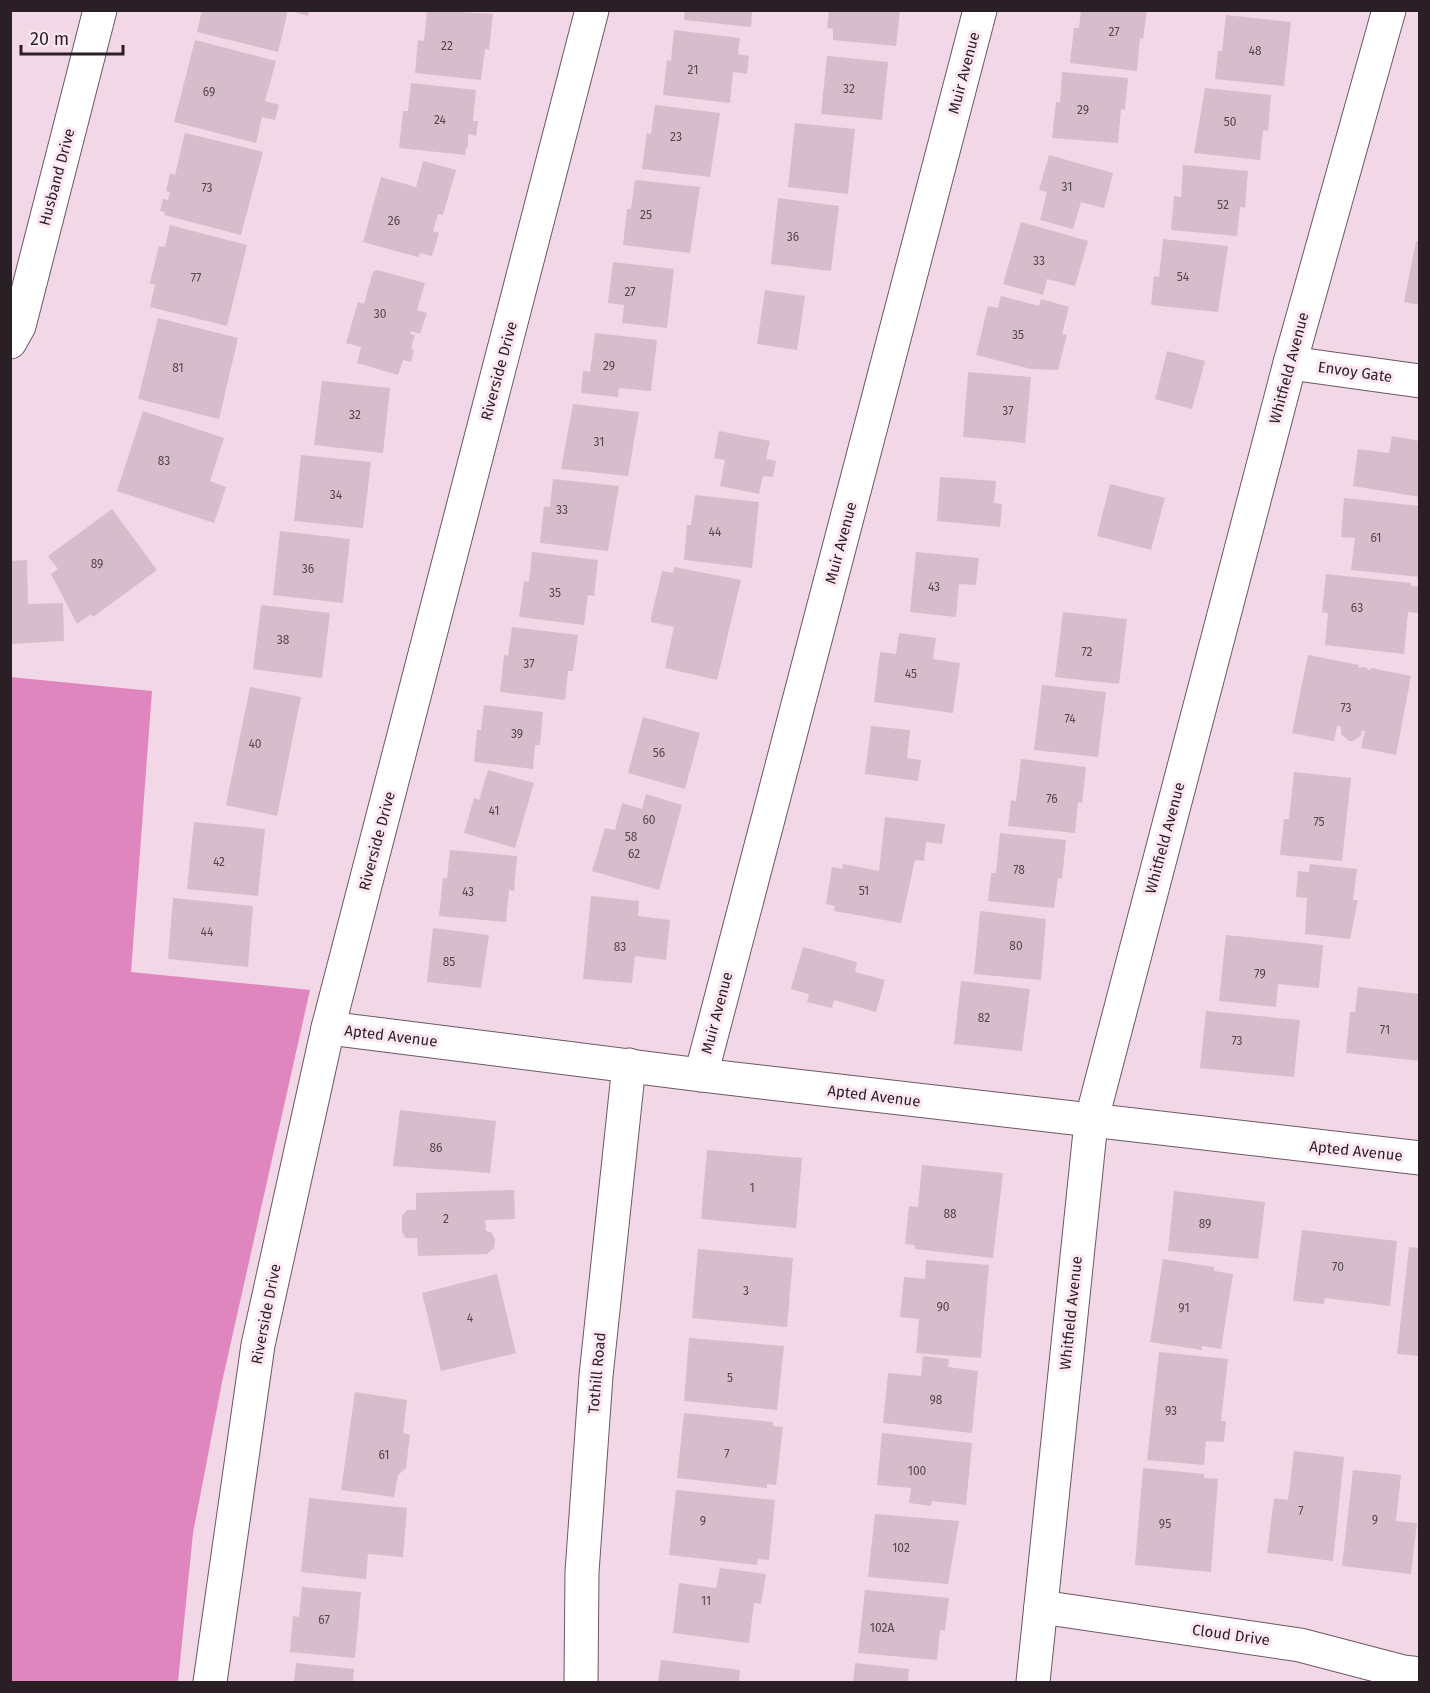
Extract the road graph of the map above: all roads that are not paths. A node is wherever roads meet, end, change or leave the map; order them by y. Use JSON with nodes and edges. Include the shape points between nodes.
{"nodes":[{"id":1,"x":100,"y":10,"type":"edge"},
{"id":2,"x":592,"y":10,"type":"edge"},
{"id":3,"x":980,"y":10,"type":"edge"},
{"id":4,"x":1389,"y":10,"type":"edge"},
{"id":5,"x":10,"y":342,"type":"edge"},
{"id":6,"x":1290,"y":363,"type":"junction"},
{"id":7,"x":1419,"y":381,"type":"edge"},
{"id":8,"x":328,"y":1028,"type":"junction"},
{"id":9,"x":629,"y":1065,"type":"junction"},
{"id":10,"x":701,"y":1075,"type":"junction"},
{"id":11,"x":1091,"y":1122,"type":"junction"},
{"id":12,"x":1419,"y":1158,"type":"edge"},
{"id":13,"x":1041,"y":1607,"type":"junction"},
{"id":14,"x":1419,"y":1674,"type":"edge"},
{"id":15,"x":210,"y":1683,"type":"edge"},
{"id":16,"x":581,"y":1683,"type":"edge"},
{"id":17,"x":1033,"y":1683,"type":"edge"}],
"edges":[{"from":1,"to":5,"type":"street","name":"Husband Drive","via":[[19,326]]},
{"from":2,"to":8,"type":"street","name":"Riverside Drive"},
{"from":3,"to":10,"type":"street","name":"Muir Avenue"},
{"from":4,"to":6,"type":"street","name":"Whitfield Avenue"},
{"from":6,"to":7,"type":"street","name":"Envoy Gate"},
{"from":6,"to":11,"type":"street","name":"Whitfield Avenue"},
{"from":8,"to":9,"type":"street","name":"Apted Avenue"},
{"from":8,"to":15,"type":"street","name":"Riverside Drive","via":[[258,1345]]},
{"from":9,"to":10,"type":"street","name":"Apted Avenue"},
{"from":9,"to":16,"type":"street","name":"Tothill Road","via":[[596,1376],[582,1572]]},
{"from":10,"to":11,"type":"street","name":"Apted Avenue"},
{"from":11,"to":12,"type":"street","name":"Apted Avenue"},
{"from":11,"to":13,"type":"street","name":"Whitfield Avenue"},
{"from":13,"to":14,"type":"street","name":"Cloud Drive","via":[[1300,1644]]},
{"from":13,"to":17,"type":"street","name":"Whitfield Avenue"}]}
